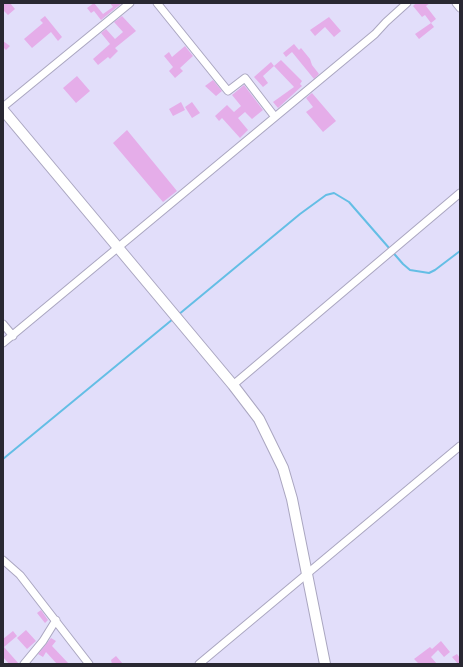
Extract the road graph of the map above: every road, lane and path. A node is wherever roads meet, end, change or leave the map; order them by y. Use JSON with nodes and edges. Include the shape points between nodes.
{"nodes":[{"id":1,"x":130,"y":3,"type":"edge"},
{"id":2,"x":157,"y":3,"type":"edge"},
{"id":3,"x":407,"y":3,"type":"edge"},
{"id":4,"x":456,"y":3,"type":"edge"},
{"id":5,"x":460,"y":8,"type":"edge"},
{"id":6,"x":3,"y":108,"type":"edge"},
{"id":7,"x":275,"y":117,"type":"junction"},
{"id":8,"x":460,"y":193,"type":"edge"},
{"id":9,"x":118,"y":248,"type":"junction"},
{"id":10,"x":3,"y":324,"type":"edge"},
{"id":11,"x":13,"y":336,"type":"junction"},
{"id":12,"x":3,"y":343,"type":"edge"},
{"id":13,"x":233,"y":385,"type":"junction"},
{"id":14,"x":460,"y":446,"type":"edge"},
{"id":15,"x":3,"y":560,"type":"edge"},
{"id":16,"x":306,"y":575,"type":"junction"},
{"id":17,"x":56,"y":620,"type":"junction"},
{"id":18,"x":24,"y":664,"type":"edge"},
{"id":19,"x":89,"y":664,"type":"edge"},
{"id":20,"x":199,"y":664,"type":"edge"},
{"id":21,"x":325,"y":664,"type":"edge"}],
"edges":[{"from":1,"to":6,"type":"street"},
{"from":2,"to":7,"type":"street","via":[[228,91],[245,78]]},
{"from":3,"to":7,"type":"street","via":[[375,34]]},
{"from":4,"to":5,"type":"street"},
{"from":6,"to":9,"type":"street"},
{"from":7,"to":9,"type":"street"},
{"from":8,"to":13,"type":"street"},
{"from":9,"to":11,"type":"street"},
{"from":9,"to":13,"type":"street"},
{"from":10,"to":11,"type":"street"},
{"from":11,"to":12,"type":"street"},
{"from":13,"to":16,"type":"street","via":[[258,419],[283,468],[292,499]]},
{"from":14,"to":16,"type":"street"},
{"from":15,"to":17,"type":"street","via":[[20,575]]},
{"from":16,"to":20,"type":"street"},
{"from":16,"to":21,"type":"street"},
{"from":17,"to":18,"type":"street"},
{"from":17,"to":19,"type":"street"}]}
